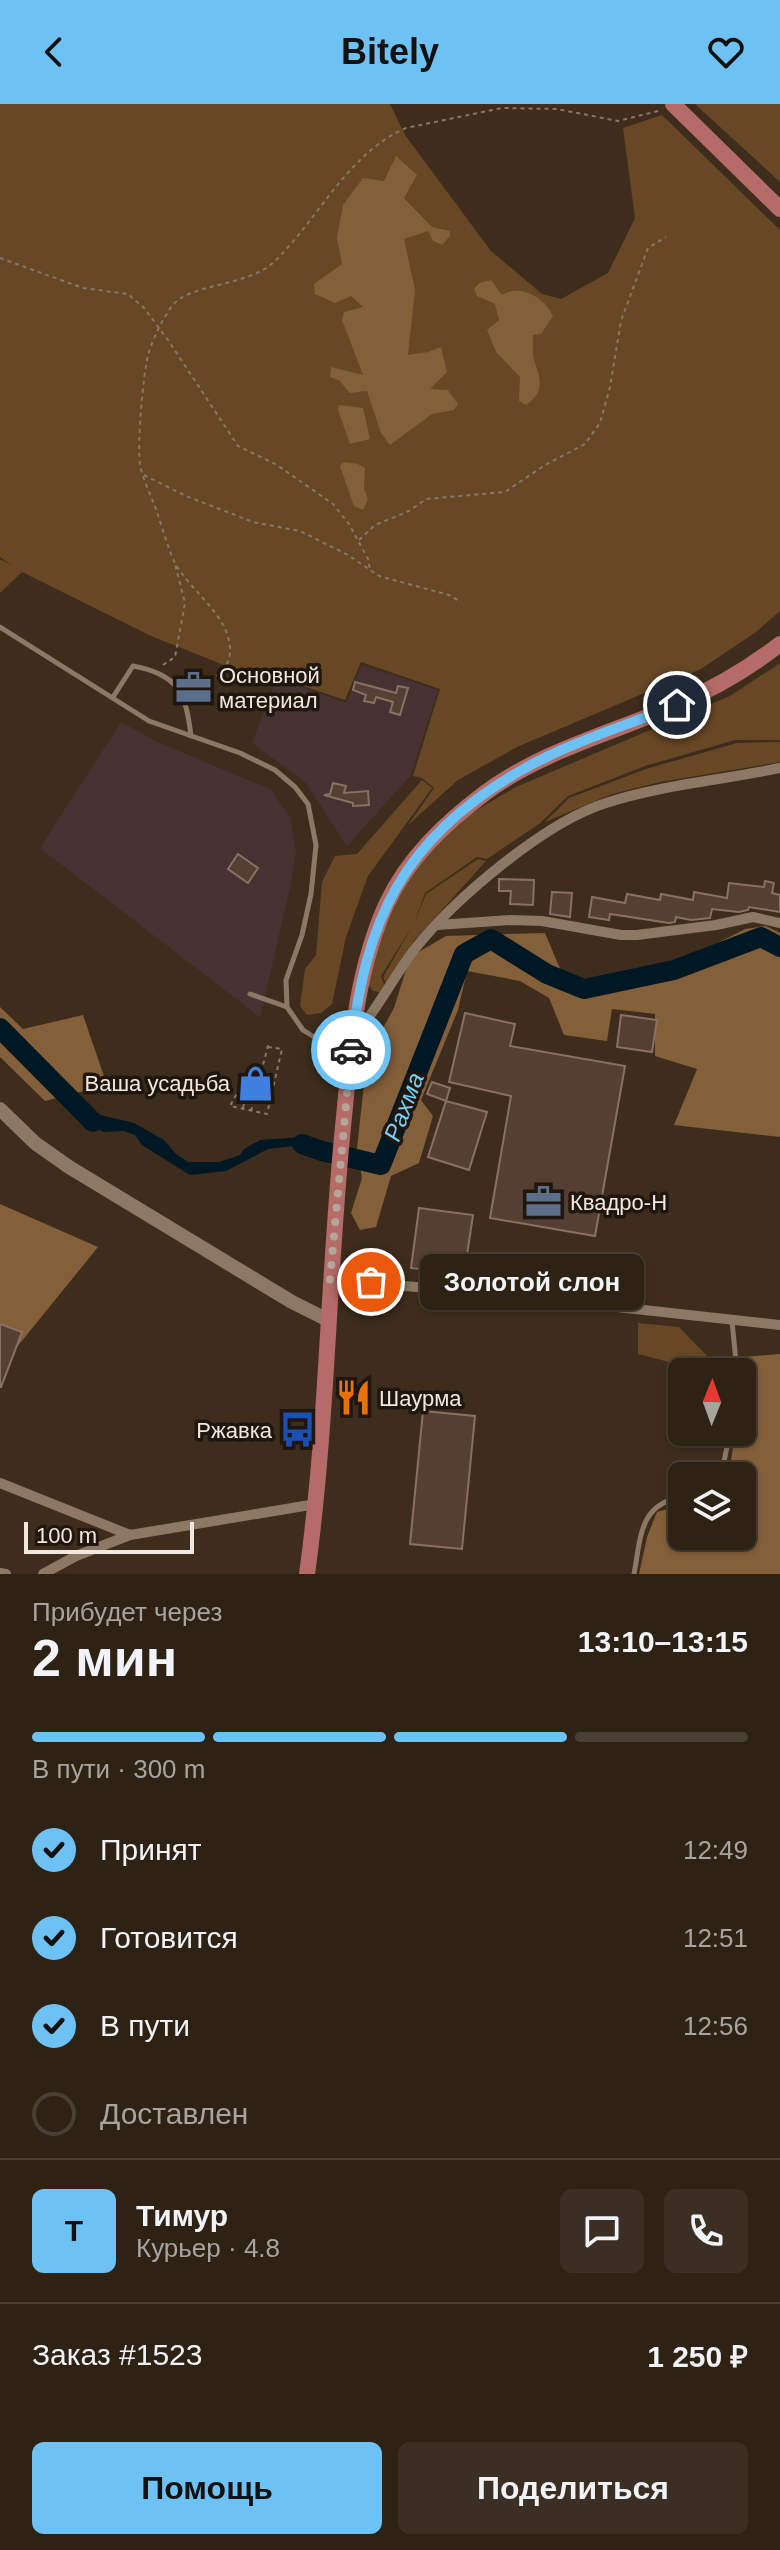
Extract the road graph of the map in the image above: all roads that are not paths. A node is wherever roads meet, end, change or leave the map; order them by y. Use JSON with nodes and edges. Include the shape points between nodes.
{"nodes":[{"id":1,"x":674,"y":105,"type":"edge"},
{"id":2,"x":780,"y":209,"type":"edge"},
{"id":3,"x":0,"y":627,"type":"edge"},
{"id":4,"x":780,"y":644,"type":"edge"},
{"id":5,"x":113,"y":697,"type":"junction"},
{"id":6,"x":191,"y":736,"type":"junction"},
{"id":7,"x":780,"y":768,"type":"edge"},
{"id":8,"x":780,"y":923,"type":"edge"},
{"id":9,"x":437,"y":925,"type":"junction"},
{"id":10,"x":250,"y":994,"type":"dead end"},
{"id":11,"x":287,"y":1007,"type":"junction"},
{"id":12,"x":352,"y":1040,"type":"junction"},
{"id":13,"x":0,"y":1109,"type":"edge"},
{"id":14,"x":330,"y":1280,"type":"junction"},
{"id":15,"x":328,"y":1320,"type":"junction"},
{"id":16,"x":732,"y":1321,"type":"junction"},
{"id":17,"x":780,"y":1325,"type":"edge"},
{"id":18,"x":736,"y":1358,"type":"edge"},
{"id":19,"x":0,"y":1483,"type":"edge"},
{"id":20,"x":668,"y":1499,"type":"edge"},
{"id":21,"x":316,"y":1504,"type":"junction"},
{"id":22,"x":130,"y":1535,"type":"junction"},
{"id":23,"x":43,"y":1574,"type":"edge"},
{"id":24,"x":307,"y":1574,"type":"edge"},
{"id":25,"x":634,"y":1574,"type":"edge"}],
"edges":[{"from":1,"to":2,"type":"main road"},
{"from":3,"to":5,"type":"lane"},
{"from":4,"to":12,"type":"main road","via":[[746,670],[677,705],[522,770],[487,791],[428,841],[387,903],[367,956]]},
{"from":5,"to":6,"type":"lane","via":[[149,721]]},
{"from":5,"to":6,"type":"lane","via":[[133,666],[155,670],[178,688],[187,704]]},
{"from":6,"to":11,"type":"lane","via":[[275,770],[308,804],[316,845],[314,869],[302,935],[286,980]]},
{"from":7,"to":9,"type":"street","via":[[588,809],[539,837]]},
{"from":8,"to":9,"type":"street","via":[[753,917],[629,935],[542,921]]},
{"from":9,"to":12,"type":"street"},
{"from":10,"to":11,"type":"lane"},
{"from":11,"to":12,"type":"lane","via":[[314,1037]]},
{"from":12,"to":14,"type":"main road"},
{"from":13,"to":15,"type":"street","via":[[69,1167]]},
{"from":14,"to":15,"type":"main road"},
{"from":14,"to":16,"type":"street"},
{"from":15,"to":21,"type":"main road"},
{"from":16,"to":17,"type":"street"},
{"from":16,"to":18,"type":"lane"},
{"from":19,"to":22,"type":"street"},
{"from":20,"to":25,"type":"lane","via":[[649,1515]]},
{"from":21,"to":22,"type":"street"},
{"from":21,"to":24,"type":"main road"},
{"from":22,"to":23,"type":"street"}]}
